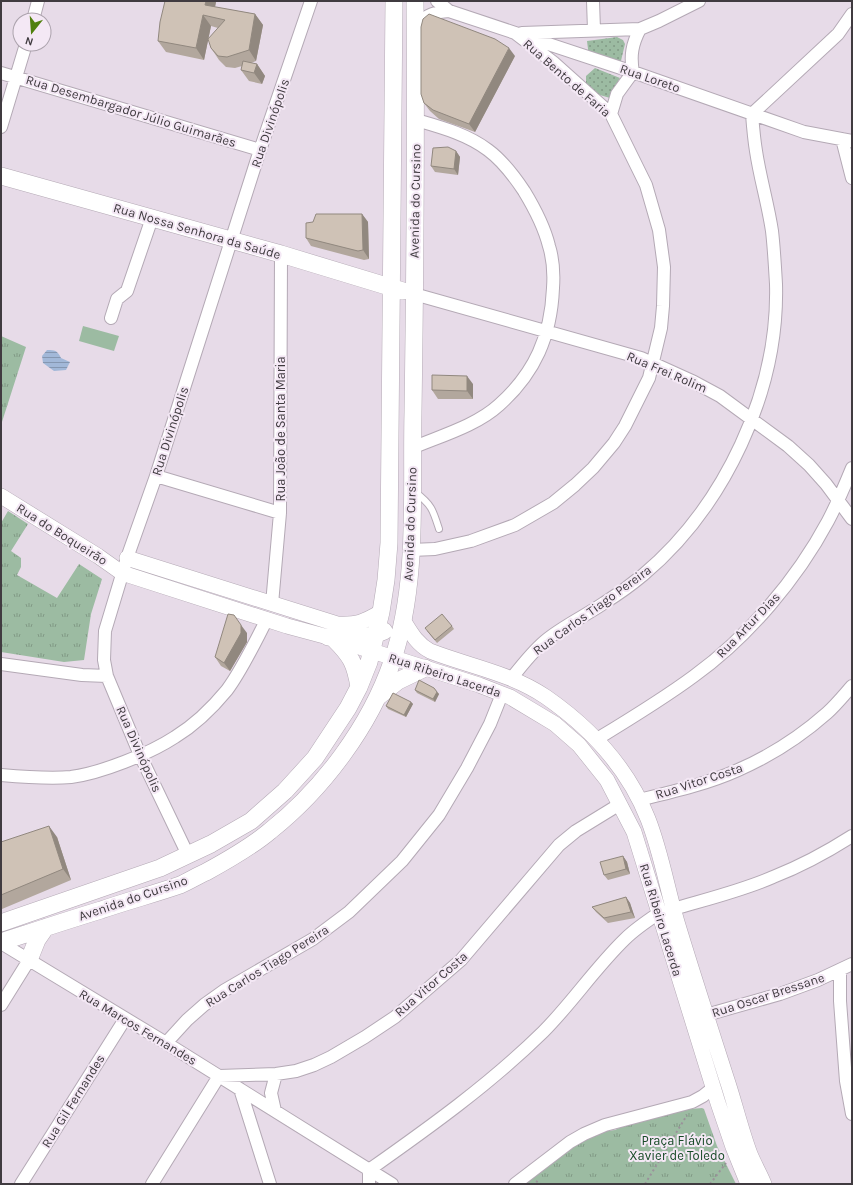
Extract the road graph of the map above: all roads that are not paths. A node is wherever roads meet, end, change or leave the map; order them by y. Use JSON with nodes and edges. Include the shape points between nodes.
{"nodes":[{"id":1,"x":38,"y":1,"type":"edge"},
{"id":2,"x":311,"y":1,"type":"edge"},
{"id":3,"x":394,"y":1,"type":"edge"},
{"id":4,"x":415,"y":1,"type":"edge"},
{"id":5,"x":437,"y":1,"type":"edge"},
{"id":6,"x":593,"y":1,"type":"edge"},
{"id":7,"x":699,"y":1,"type":"edge"},
{"id":8,"x":449,"y":11,"type":"junction"},
{"id":9,"x":35,"y":12,"type":"edge"},
{"id":10,"x":852,"y":14,"type":"edge"},
{"id":11,"x":415,"y":29,"type":"junction"},
{"id":12,"x":640,"y":29,"type":"junction"},
{"id":13,"x":594,"y":30,"type":"junction"},
{"id":14,"x":515,"y":33,"type":"junction"},
{"id":15,"x":24,"y":52,"type":"edge"},
{"id":16,"x":633,"y":72,"type":"junction"},
{"id":17,"x":1,"y":73,"type":"edge"},
{"id":18,"x":17,"y":77,"type":"junction"},
{"id":19,"x":611,"y":114,"type":"junction"},
{"id":20,"x":752,"y":114,"type":"junction"},
{"id":21,"x":416,"y":120,"type":"junction"},
{"id":22,"x":1,"y":127,"type":"edge"},
{"id":23,"x":847,"y":140,"type":"edge"},
{"id":24,"x":260,"y":150,"type":"junction"},
{"id":25,"x":1,"y":176,"type":"edge"},
{"id":26,"x":852,"y":178,"type":"edge"},
{"id":27,"x":152,"y":218,"type":"junction"},
{"id":28,"x":231,"y":240,"type":"junction"},
{"id":29,"x":281,"y":254,"type":"junction"},
{"id":30,"x":392,"y":288,"type":"junction"},
{"id":31,"x":414,"y":294,"type":"junction"},
{"id":32,"x":111,"y":318,"type":"dead end"},
{"id":33,"x":547,"y":331,"type":"junction"},
{"id":34,"x":653,"y":363,"type":"junction"},
{"id":35,"x":752,"y":419,"type":"junction"},
{"id":36,"x":412,"y":448,"type":"junction"},
{"id":37,"x":852,"y":468,"type":"edge"},
{"id":38,"x":156,"y":476,"type":"junction"},
{"id":39,"x":412,"y":490,"type":"junction"},
{"id":40,"x":1,"y":496,"type":"edge"},
{"id":41,"x":838,"y":500,"type":"junction"},
{"id":42,"x":280,"y":514,"type":"junction"},
{"id":43,"x":852,"y":519,"type":"edge"},
{"id":44,"x":439,"y":530,"type":"dead end"},
{"id":45,"x":411,"y":550,"type":"junction"},
{"id":46,"x":127,"y":558,"type":"junction"},
{"id":47,"x":122,"y":573,"type":"junction"},
{"id":48,"x":272,"y":604,"type":"junction"},
{"id":49,"x":381,"y":612,"type":"junction"},
{"id":50,"x":267,"y":619,"type":"junction"},
{"id":51,"x":403,"y":620,"type":"junction"},
{"id":52,"x":331,"y":638,"type":"junction"},
{"id":53,"x":374,"y":643,"type":"junction"},
{"id":54,"x":393,"y":658,"type":"junction"},
{"id":55,"x":1,"y":664,"type":"edge"},
{"id":56,"x":425,"y":668,"type":"junction"},
{"id":57,"x":107,"y":676,"type":"junction"},
{"id":58,"x":511,"y":679,"type":"junction"},
{"id":59,"x":852,"y":686,"type":"edge"},
{"id":60,"x":359,"y":687,"type":"junction"},
{"id":61,"x":502,"y":694,"type":"junction"},
{"id":62,"x":377,"y":697,"type":"junction"},
{"id":63,"x":597,"y":739,"type":"junction"},
{"id":64,"x":140,"y":755,"type":"junction"},
{"id":65,"x":1,"y":775,"type":"edge"},
{"id":66,"x":639,"y":800,"type":"junction"},
{"id":67,"x":620,"y":804,"type":"junction"},
{"id":68,"x":852,"y":836,"type":"edge"},
{"id":69,"x":188,"y":855,"type":"junction"},
{"id":70,"x":673,"y":910,"type":"junction"},
{"id":71,"x":659,"y":913,"type":"junction"},
{"id":72,"x":1,"y":923,"type":"edge"},
{"id":73,"x":46,"y":927,"type":"junction"},
{"id":74,"x":1,"y":942,"type":"edge"},
{"id":75,"x":29,"y":960,"type":"junction"},
{"id":76,"x":852,"y":964,"type":"edge"},
{"id":77,"x":840,"y":970,"type":"junction"},
{"id":78,"x":1,"y":1005,"type":"edge"},
{"id":79,"x":706,"y":1015,"type":"junction"},
{"id":80,"x":125,"y":1019,"type":"junction"},
{"id":81,"x":166,"y":1043,"type":"junction"},
{"id":82,"x":276,"y":1074,"type":"junction"},
{"id":83,"x":219,"y":1076,"type":"junction"},
{"id":84,"x":714,"y":1088,"type":"junction"},
{"id":85,"x":240,"y":1089,"type":"junction"},
{"id":86,"x":276,"y":1111,"type":"junction"},
{"id":87,"x":852,"y":1114,"type":"edge"},
{"id":88,"x":370,"y":1170,"type":"junction"},
{"id":89,"x":20,"y":1184,"type":"edge"},
{"id":90,"x":152,"y":1184,"type":"edge"},
{"id":91,"x":270,"y":1184,"type":"edge"},
{"id":92,"x":369,"y":1184,"type":"edge"},
{"id":93,"x":392,"y":1184,"type":"edge"},
{"id":94,"x":515,"y":1184,"type":"edge"},
{"id":95,"x":748,"y":1184,"type":"edge"},
{"id":96,"x":764,"y":1184,"type":"edge"}],
"edges":[{"from":1,"to":9,"type":"street"},
{"from":2,"to":24,"type":"street","name":"Rua Divinópolis"},
{"from":3,"to":30,"type":"main road","name":"Avenida do Cursino"},
{"from":4,"to":11,"type":"main road","name":"Avenida do Cursino"},
{"from":5,"to":8,"type":"street","name":"Rua Loreto"},
{"from":6,"to":13,"type":"street"},
{"from":7,"to":12,"type":"street"},
{"from":8,"to":11,"type":"street","via":[[433,13],[422,20]]},
{"from":8,"to":14,"type":"street","name":"Rua Loreto"},
{"from":10,"to":20,"type":"street","via":[[838,34]]},
{"from":11,"to":21,"type":"main road","name":"Avenida do Cursino"},
{"from":12,"to":13,"type":"street"},
{"from":12,"to":16,"type":"street","via":[[631,54]]},
{"from":13,"to":14,"type":"street"},
{"from":14,"to":16,"type":"street","name":"Rua Loreto"},
{"from":14,"to":19,"type":"street","name":"Rua Bento de Faria"},
{"from":15,"to":18,"type":"street"},
{"from":16,"to":19,"type":"street","via":[[617,94]]},
{"from":16,"to":20,"type":"street","name":"Rua Loreto"},
{"from":17,"to":18,"type":"street","name":"Rua Desembargador Júlio Guimarães"},
{"from":18,"to":22,"type":"street"},
{"from":18,"to":24,"type":"street","name":"Rua Desembargador Júlio Guimarães"},
{"from":19,"to":34,"type":"street","name":"Rua Bento de Faria","via":[[646,185],[659,230],[664,267],[663,306]]},
{"from":20,"to":23,"type":"street","name":"Rua Loreto","via":[[804,132]]},
{"from":20,"to":35,"type":"street","name":"Rua Carlos Tiago Pereira","via":[[756,151],[772,230],[776,286],[770,351]]},
{"from":21,"to":31,"type":"main road","name":"Avenida do Cursino"},
{"from":21,"to":33,"type":"street","via":[[454,132],[487,149],[506,166],[533,206],[550,248],[553,270],[552,310]]},
{"from":23,"to":26,"type":"street"},
{"from":24,"to":28,"type":"street","name":"Rua Divinópolis"},
{"from":25,"to":27,"type":"main road","name":"Rua Nossa Senhora da Saúde"},
{"from":27,"to":28,"type":"main road","name":"Rua Nossa Senhora da Saúde"},
{"from":27,"to":32,"type":"street","via":[[126,291],[117,300]]},
{"from":28,"to":29,"type":"main road","name":"Rua Nossa Senhora da Saúde"},
{"from":28,"to":38,"type":"street","name":"Rua Divinópolis"},
{"from":29,"to":30,"type":"main road","name":"Rua Nossa Senhora da Saúde"},
{"from":29,"to":42,"type":"street","name":"Rua João de Santa Maria"},
{"from":30,"to":31,"type":"main road","name":"Rua Frei Rolim"},
{"from":30,"to":49,"type":"main road","name":"Avenida do Cursino","via":[[389,543]]},
{"from":31,"to":33,"type":"street","name":"Rua Frei Rolim"},
{"from":31,"to":36,"type":"main road","name":"Avenida do Cursino"},
{"from":33,"to":34,"type":"street","name":"Rua Frei Rolim"},
{"from":33,"to":36,"type":"street","via":[[533,365],[517,387],[498,406],[478,420]]},
{"from":34,"to":35,"type":"street","name":"Rua Frei Rolim","via":[[720,396]]},
{"from":34,"to":45,"type":"street","name":"Rua Bento de Faria","via":[[638,402],[614,443],[593,468],[553,503],[515,525],[490,535],[435,549]]},
{"from":35,"to":41,"type":"street","name":"Rua Frei Rolim","via":[[809,465]]},
{"from":35,"to":58,"type":"street","name":"Rua Carlos Tiago Pereira","via":[[739,450],[719,486],[684,535],[643,575],[604,604],[545,641]]},
{"from":36,"to":39,"type":"main road","name":"Avenida do Cursino"},
{"from":37,"to":41,"type":"street","name":"Rua Artur Dias"},
{"from":38,"to":42,"type":"street"},
{"from":38,"to":46,"type":"street","name":"Rua Divinópolis"},
{"from":39,"to":44,"type":"lane","via":[[432,509]]},
{"from":39,"to":45,"type":"main road","name":"Avenida do Cursino"},
{"from":40,"to":47,"type":"street","name":"Rua do Boqueirão"},
{"from":41,"to":43,"type":"street","name":"Rua Frei Rolim"},
{"from":41,"to":63,"type":"street","name":"Rua Artur Dias","via":[[829,520],[798,570],[738,639],[694,676]]},
{"from":42,"to":48,"type":"street","name":"Rua João de Santa Maria"},
{"from":45,"to":51,"type":"main road","name":"Avenida do Cursino","via":[[410,577]]},
{"from":46,"to":47,"type":"street","name":"Rua Divinópolis"},
{"from":46,"to":48,"type":"street"},
{"from":47,"to":50,"type":"street"},
{"from":47,"to":57,"type":"street","name":"Rua Divinópolis","via":[[104,632]]},
{"from":48,"to":49,"type":"street","via":[[337,624],[350,625],[361,623]]},
{"from":49,"to":53,"type":"main road","name":"Avenida do Cursino"},
{"from":50,"to":52,"type":"street"},
{"from":50,"to":64,"type":"street","via":[[228,689],[218,701],[175,737]]},
{"from":51,"to":53,"type":"main road"},
{"from":51,"to":54,"type":"main road","name":"Avenida do Cursino"},
{"from":51,"to":58,"type":"street","name":"Rua Ribeiro Lacerda","via":[[414,638],[430,651]]},
{"from":52,"to":53,"type":"main road","via":[[364,637]]},
{"from":52,"to":60,"type":"main road","via":[[346,651],[353,662]]},
{"from":53,"to":54,"type":"street","name":"Rua Ribeiro Lacerda"},
{"from":53,"to":60,"type":"main road","name":"Avenida do Cursino"},
{"from":54,"to":56,"type":"street","name":"Rua Ribeiro Lacerda"},
{"from":54,"to":62,"type":"main road","name":"Avenida do Cursino"},
{"from":55,"to":57,"type":"street"},
{"from":56,"to":61,"type":"street","name":"Rua Ribeiro Lacerda"},
{"from":56,"to":62,"type":"main road","via":[[398,681]]},
{"from":57,"to":64,"type":"street","name":"Rua Divinópolis"},
{"from":58,"to":63,"type":"street","name":"Rua Ribeiro Lacerda","via":[[545,696]]},
{"from":59,"to":66,"type":"street","name":"Rua Vitor Costa","via":[[828,713],[770,754],[721,776]]},
{"from":60,"to":69,"type":"main road","name":"Avenida do Cursino","via":[[315,758],[285,791],[251,822]]},
{"from":61,"to":67,"type":"street","name":"Rua Ribeiro Lacerda","via":[[555,724],[579,745],[607,780]]},
{"from":61,"to":81,"type":"street","name":"Rua Carlos Tiago Pereira","via":[[467,768],[439,815],[402,862],[349,912],[313,939],[204,1005]]},
{"from":62,"to":73,"type":"main road","name":"Avenida do Cursino","via":[[330,773],[297,808],[258,840],[229,860],[182,884]]},
{"from":63,"to":66,"type":"street","name":"Rua Ribeiro Lacerda","via":[[630,783]]},
{"from":64,"to":65,"type":"street","via":[[102,770],[71,777]]},
{"from":64,"to":69,"type":"street","name":"Rua Divinópolis"},
{"from":66,"to":70,"type":"street","name":"Rua Ribeiro Lacerda","via":[[658,847]]},
{"from":67,"to":71,"type":"street","name":"Rua Ribeiro Lacerda","via":[[634,832]]},
{"from":67,"to":82,"type":"street","name":"Rua Vitor Costa","via":[[559,845],[461,960],[395,1017],[331,1057],[296,1071]]},
{"from":68,"to":70,"type":"street","via":[[826,852],[772,878]]},
{"from":69,"to":72,"type":"main road","name":"Avenida do Cursino","via":[[160,868]]},
{"from":70,"to":79,"type":"street","name":"Rua Ribeiro Lacerda"},
{"from":71,"to":84,"type":"street","name":"Rua Ribeiro Lacerda"},
{"from":71,"to":88,"type":"street","via":[[625,939],[556,1019],[521,1054],[461,1103]]},
{"from":73,"to":74,"type":"main road","name":"Avenida do Cursino"},
{"from":73,"to":75,"type":"main road","via":[[37,940]]},
{"from":74,"to":75,"type":"street","name":"Rua Marcos Fernandes"},
{"from":75,"to":78,"type":"street"},
{"from":75,"to":80,"type":"street","name":"Rua Marcos Fernandes"},
{"from":76,"to":77,"type":"street","name":"Rua Oscar Bressane"},
{"from":77,"to":79,"type":"street","name":"Rua Oscar Bressane","via":[[780,994]]},
{"from":77,"to":87,"type":"street","via":[[846,1081]]},
{"from":79,"to":96,"type":"street","name":"Rua Ribeiro Lacerda","via":[[750,1153]]},
{"from":80,"to":81,"type":"street","name":"Rua Marcos Fernandes"},
{"from":80,"to":89,"type":"street","name":"Rua Gil Fernandes"},
{"from":81,"to":83,"type":"street","name":"Rua Marcos Fernandes"},
{"from":82,"to":83,"type":"street","name":"Rua Vitor Costa"},
{"from":82,"to":86,"type":"street","via":[[271,1093]]},
{"from":83,"to":85,"type":"street","name":"Rua Marcos Fernandes"},
{"from":83,"to":90,"type":"street"},
{"from":84,"to":94,"type":"street","via":[[692,1102],[605,1125],[584,1134]]},
{"from":84,"to":95,"type":"street","name":"Rua Ribeiro Lacerda"},
{"from":85,"to":86,"type":"street","name":"Rua Marcos Fernandes"},
{"from":85,"to":91,"type":"street"},
{"from":86,"to":88,"type":"street","name":"Rua Marcos Fernandes"},
{"from":88,"to":92,"type":"street"},
{"from":88,"to":93,"type":"street","name":"Rua Marcos Fernandes"}]}
